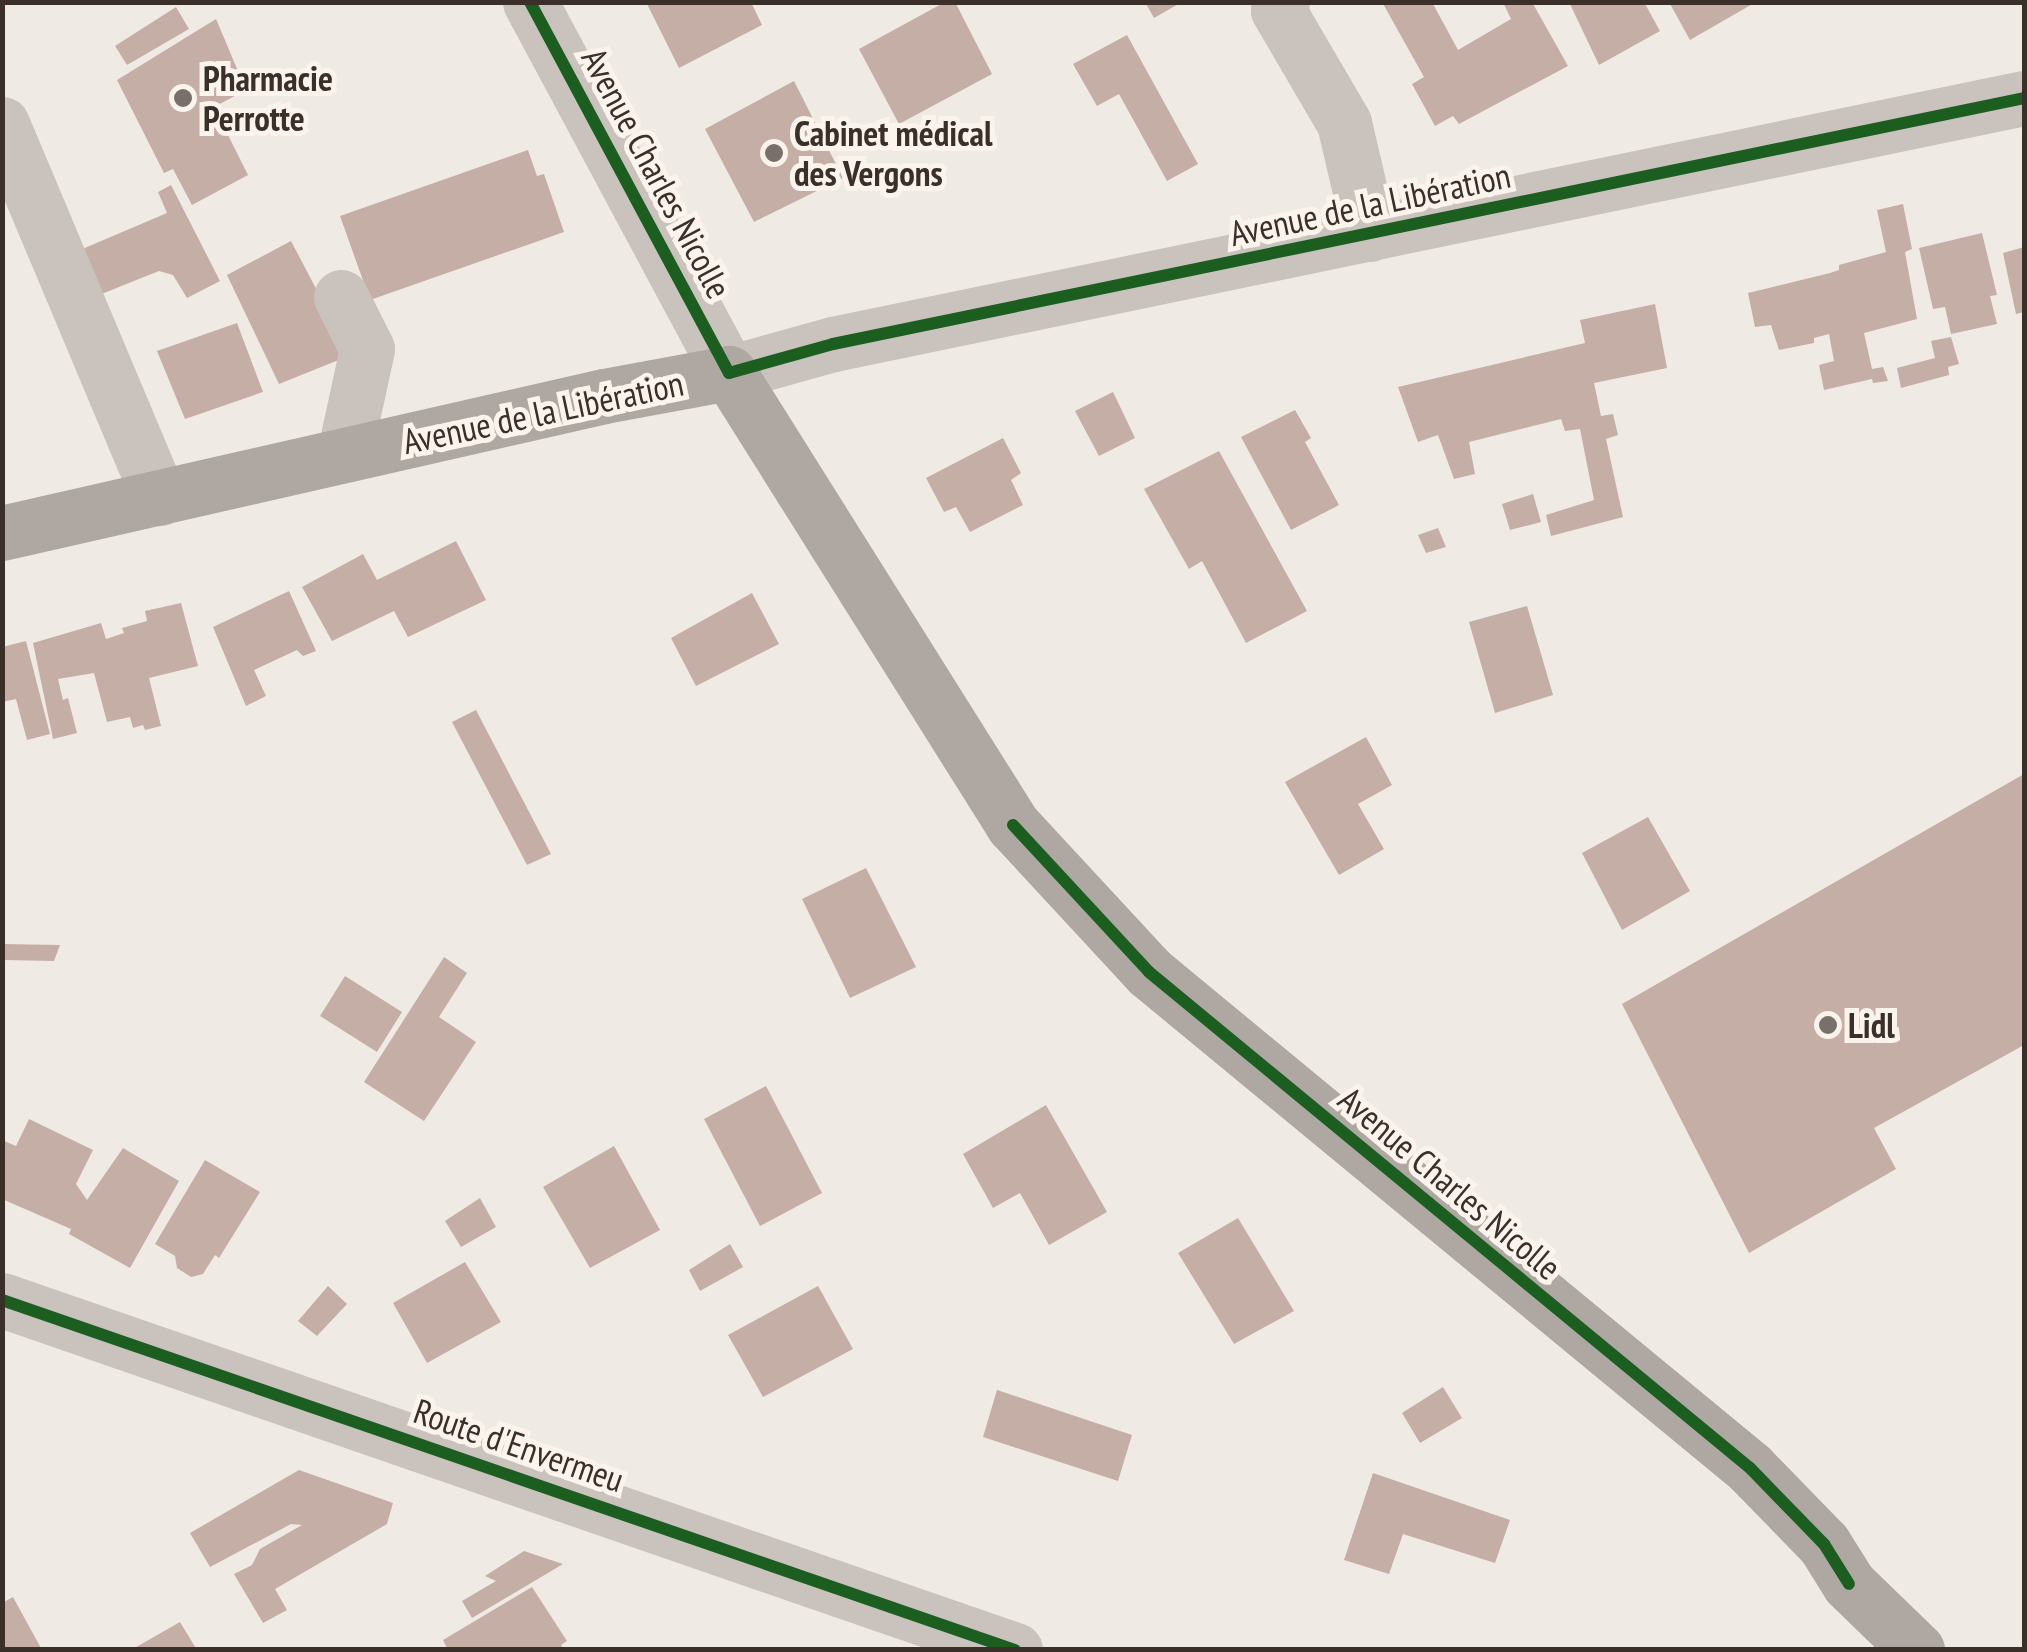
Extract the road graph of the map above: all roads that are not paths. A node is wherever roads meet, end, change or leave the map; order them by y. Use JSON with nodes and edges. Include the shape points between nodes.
{"nodes":[{"id":1,"x":530,"y":2,"type":"edge"},
{"id":2,"x":1282,"y":2,"type":"edge"},
{"id":3,"x":2024,"y":98,"type":"edge"},
{"id":4,"x":2,"y":124,"type":"edge"},
{"id":5,"x":1370,"y":234,"type":"junction"},
{"id":6,"x":341,"y":297,"type":"dead end"},
{"id":7,"x":729,"y":374,"type":"junction"},
{"id":8,"x":344,"y":455,"type":"junction"},
{"id":9,"x":159,"y":498,"type":"junction"},
{"id":10,"x":2,"y":533,"type":"edge"},
{"id":11,"x":2,"y":1300,"type":"edge"},
{"id":12,"x":1850,"y":1584,"type":"junction"},
{"id":13,"x":1015,"y":1650,"type":"edge"},
{"id":14,"x":1867,"y":1650,"type":"edge"},
{"id":15,"x":1917,"y":1650,"type":"edge"}],
"edges":[{"from":1,"to":7,"type":"street","name":"Avenue Charles Nicolle"},
{"from":2,"to":5,"type":"street","via":[[1278,10],[1344,123]]},
{"from":3,"to":5,"type":"street","name":"Avenue de la Libération"},
{"from":4,"to":9,"type":"street"},
{"from":5,"to":7,"type":"street","name":"Avenue de la Libération","via":[[833,344]]},
{"from":6,"to":8,"type":"street","via":[[367,349]]},
{"from":7,"to":8,"type":"main road","name":"Avenue de la Libération"},
{"from":7,"to":12,"type":"main road","name":"Avenue Charles Nicolle","via":[[1013,826],[1149,972],[1750,1468],[1824,1544]]},
{"from":8,"to":9,"type":"main road","name":"Avenue de la Libération"},
{"from":9,"to":10,"type":"main road","name":"Avenue de la Libération"},
{"from":11,"to":13,"type":"street","name":"Route d'Envermeu"},
{"from":12,"to":14,"type":"main road","name":"Avenue Charles Nicolle"},
{"from":12,"to":15,"type":"main road","name":"Avenue Charles Nicolle"}]}
